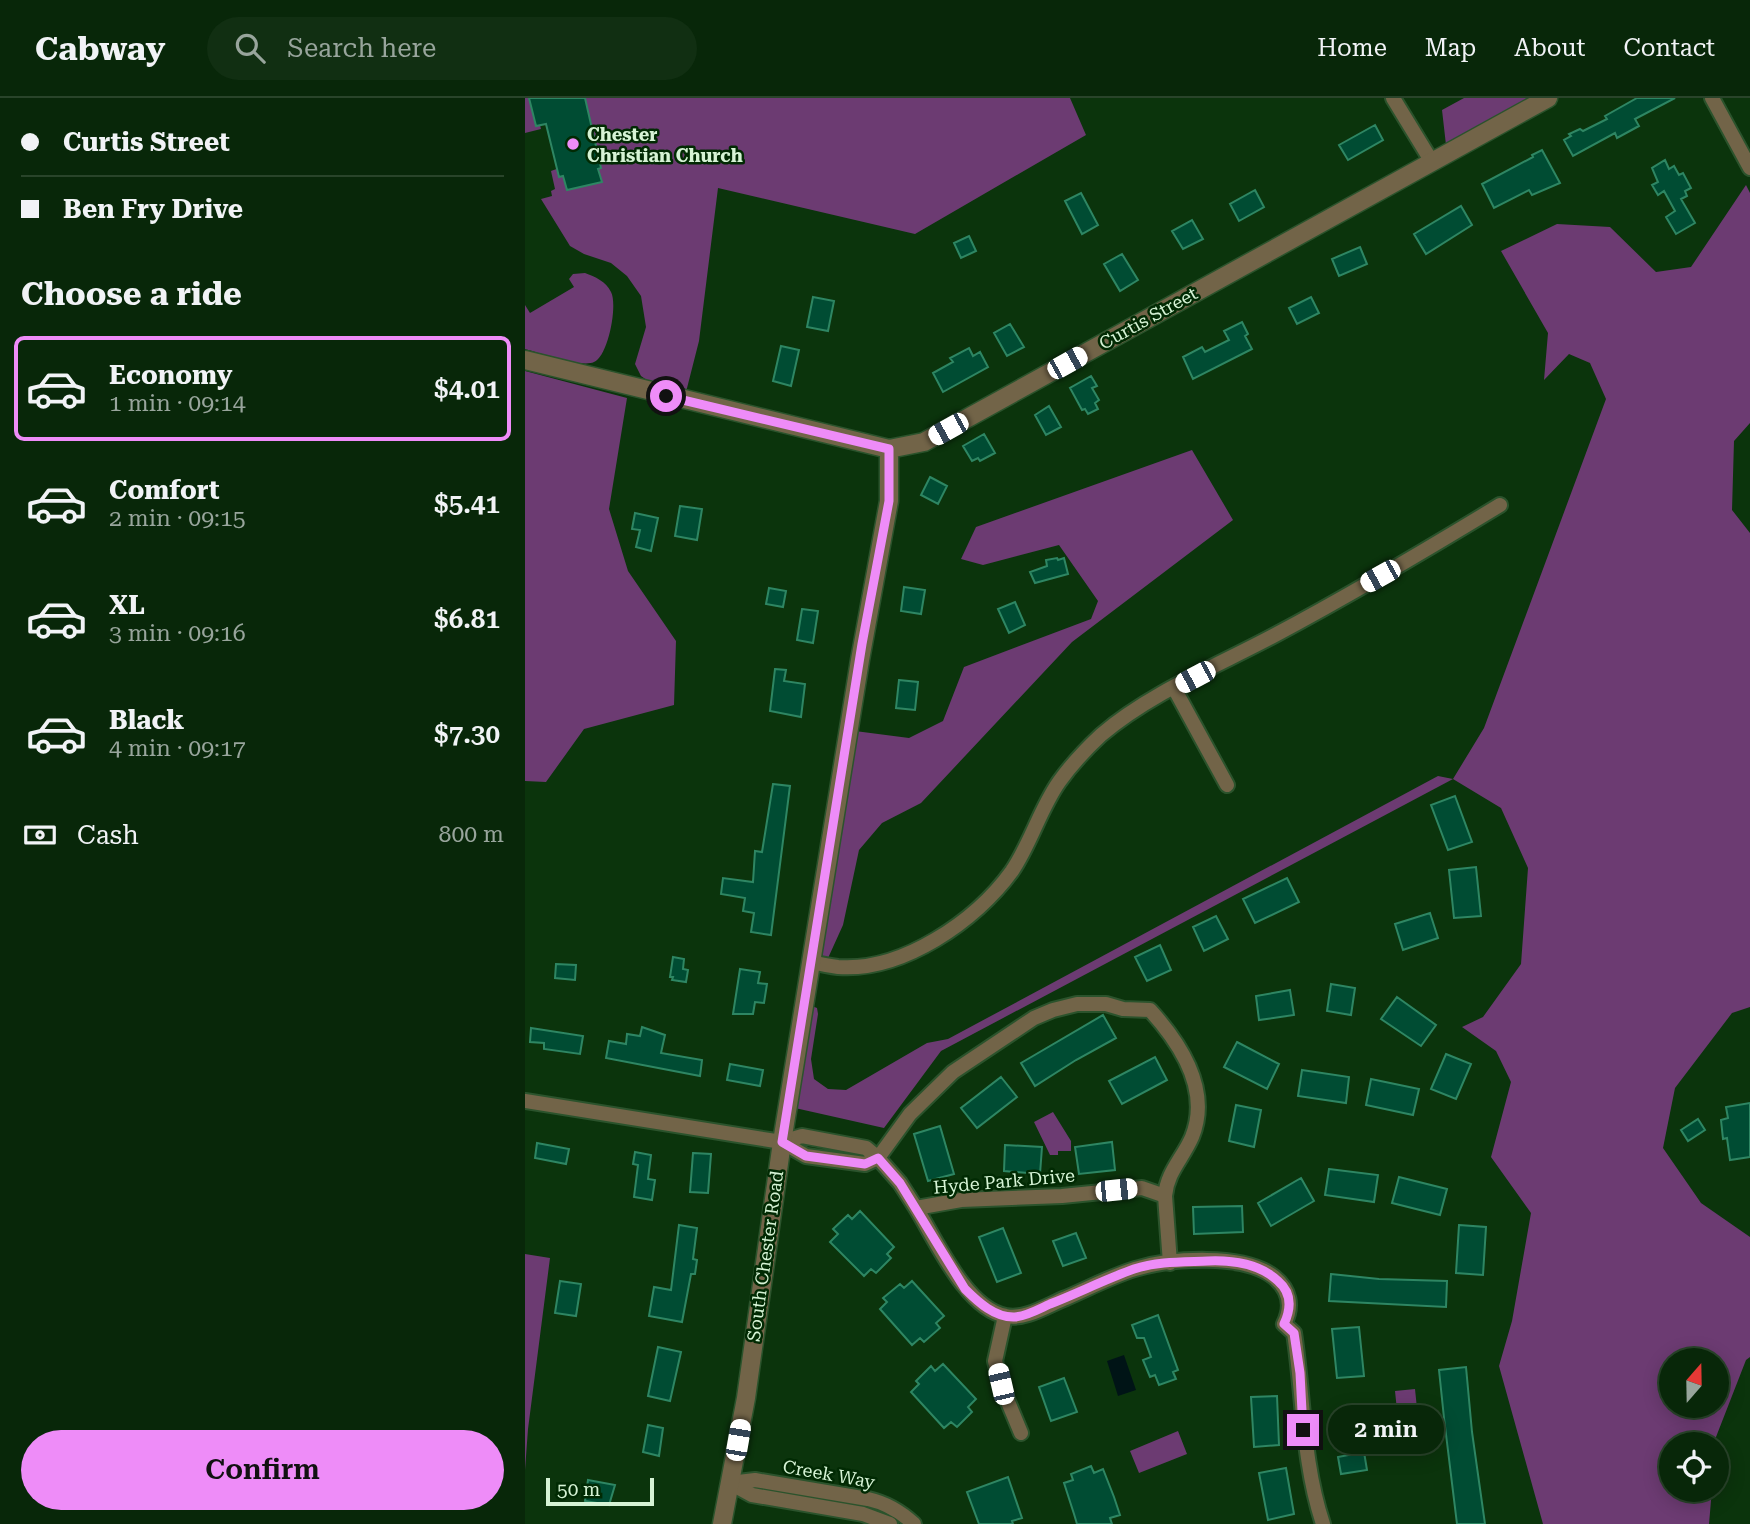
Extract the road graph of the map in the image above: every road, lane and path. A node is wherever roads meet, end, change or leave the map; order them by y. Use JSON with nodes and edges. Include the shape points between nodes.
{"nodes":[{"id":1,"x":1394,"y":98,"type":"edge"},
{"id":2,"x":1548,"y":98,"type":"edge"},
{"id":3,"x":1712,"y":98,"type":"edge"},
{"id":4,"x":1432,"y":162,"type":"junction"},
{"id":5,"x":1750,"y":168,"type":"edge"},
{"id":6,"x":525,"y":360,"type":"edge"},
{"id":7,"x":889,"y":449,"type":"junction"},
{"id":8,"x":1500,"y":505,"type":"dead end"},
{"id":9,"x":1174,"y":688,"type":"junction"},
{"id":10,"x":1227,"y":785,"type":"dead end"},
{"id":11,"x":811,"y":962,"type":"junction"},
{"id":12,"x":525,"y":1101,"type":"edge"},
{"id":13,"x":782,"y":1142,"type":"junction"},
{"id":14,"x":878,"y":1158,"type":"junction"},
{"id":15,"x":1165,"y":1196,"type":"junction"},
{"id":16,"x":916,"y":1208,"type":"junction"},
{"id":17,"x":1170,"y":1263,"type":"junction"},
{"id":18,"x":1005,"y":1316,"type":"junction"},
{"id":19,"x":1021,"y":1433,"type":"dead end"},
{"id":20,"x":730,"y":1483,"type":"junction"},
{"id":21,"x":722,"y":1524,"type":"edge"},
{"id":22,"x":890,"y":1524,"type":"edge"},
{"id":23,"x":913,"y":1524,"type":"edge"},
{"id":24,"x":1323,"y":1524,"type":"edge"}],
"edges":[{"from":1,"to":4,"type":"street"},
{"from":2,"to":4,"type":"street","name":"Curtis Street"},
{"from":3,"to":5,"type":"street"},
{"from":4,"to":7,"type":"street","name":"Curtis Street","via":[[924,442]]},
{"from":6,"to":7,"type":"street","name":"Curtis Street"},
{"from":7,"to":11,"type":"street","name":"South Chester Road","via":[[889,501]]},
{"from":8,"to":9,"type":"street","via":[[1401,565]]},
{"from":9,"to":10,"type":"street"},
{"from":9,"to":11,"type":"street","via":[[1102,734],[1076,760],[1058,783],[1013,869],[950,933],[885,961],[838,967]]},
{"from":11,"to":13,"type":"street","name":"South Chester Road"},
{"from":12,"to":13,"type":"street","name":"Hyde Park Drive"},
{"from":13,"to":14,"type":"street","name":"Hyde Park Drive","via":[[802,1136],[866,1148]]},
{"from":13,"to":20,"type":"street","name":"South Chester Road"},
{"from":14,"to":15,"type":"street","via":[[910,1114],[953,1072],[1034,1018],[1077,1004],[1106,1004],[1150,1010],[1189,1064],[1195,1080],[1195,1125],[1170,1174]]},
{"from":14,"to":16,"type":"street","name":"Hyde Park Drive"},
{"from":15,"to":16,"type":"street","name":"Hyde Park Drive","via":[[1142,1188],[961,1200]]},
{"from":15,"to":17,"type":"street"},
{"from":16,"to":18,"type":"street","via":[[965,1289]]},
{"from":17,"to":18,"type":"street","via":[[1133,1269],[1027,1314]]},
{"from":17,"to":24,"type":"street","via":[[1227,1260],[1262,1268],[1284,1287],[1290,1306],[1284,1324],[1294,1333],[1308,1469]]},
{"from":18,"to":19,"type":"street","via":[[995,1361]]},
{"from":20,"to":21,"type":"street","name":"South Chester Road"},
{"from":20,"to":22,"type":"street","name":"Creek Way","via":[[752,1495],[863,1514]]},
{"from":20,"to":23,"type":"street","name":"Creek Way","via":[[755,1480],[882,1502]]}]}
